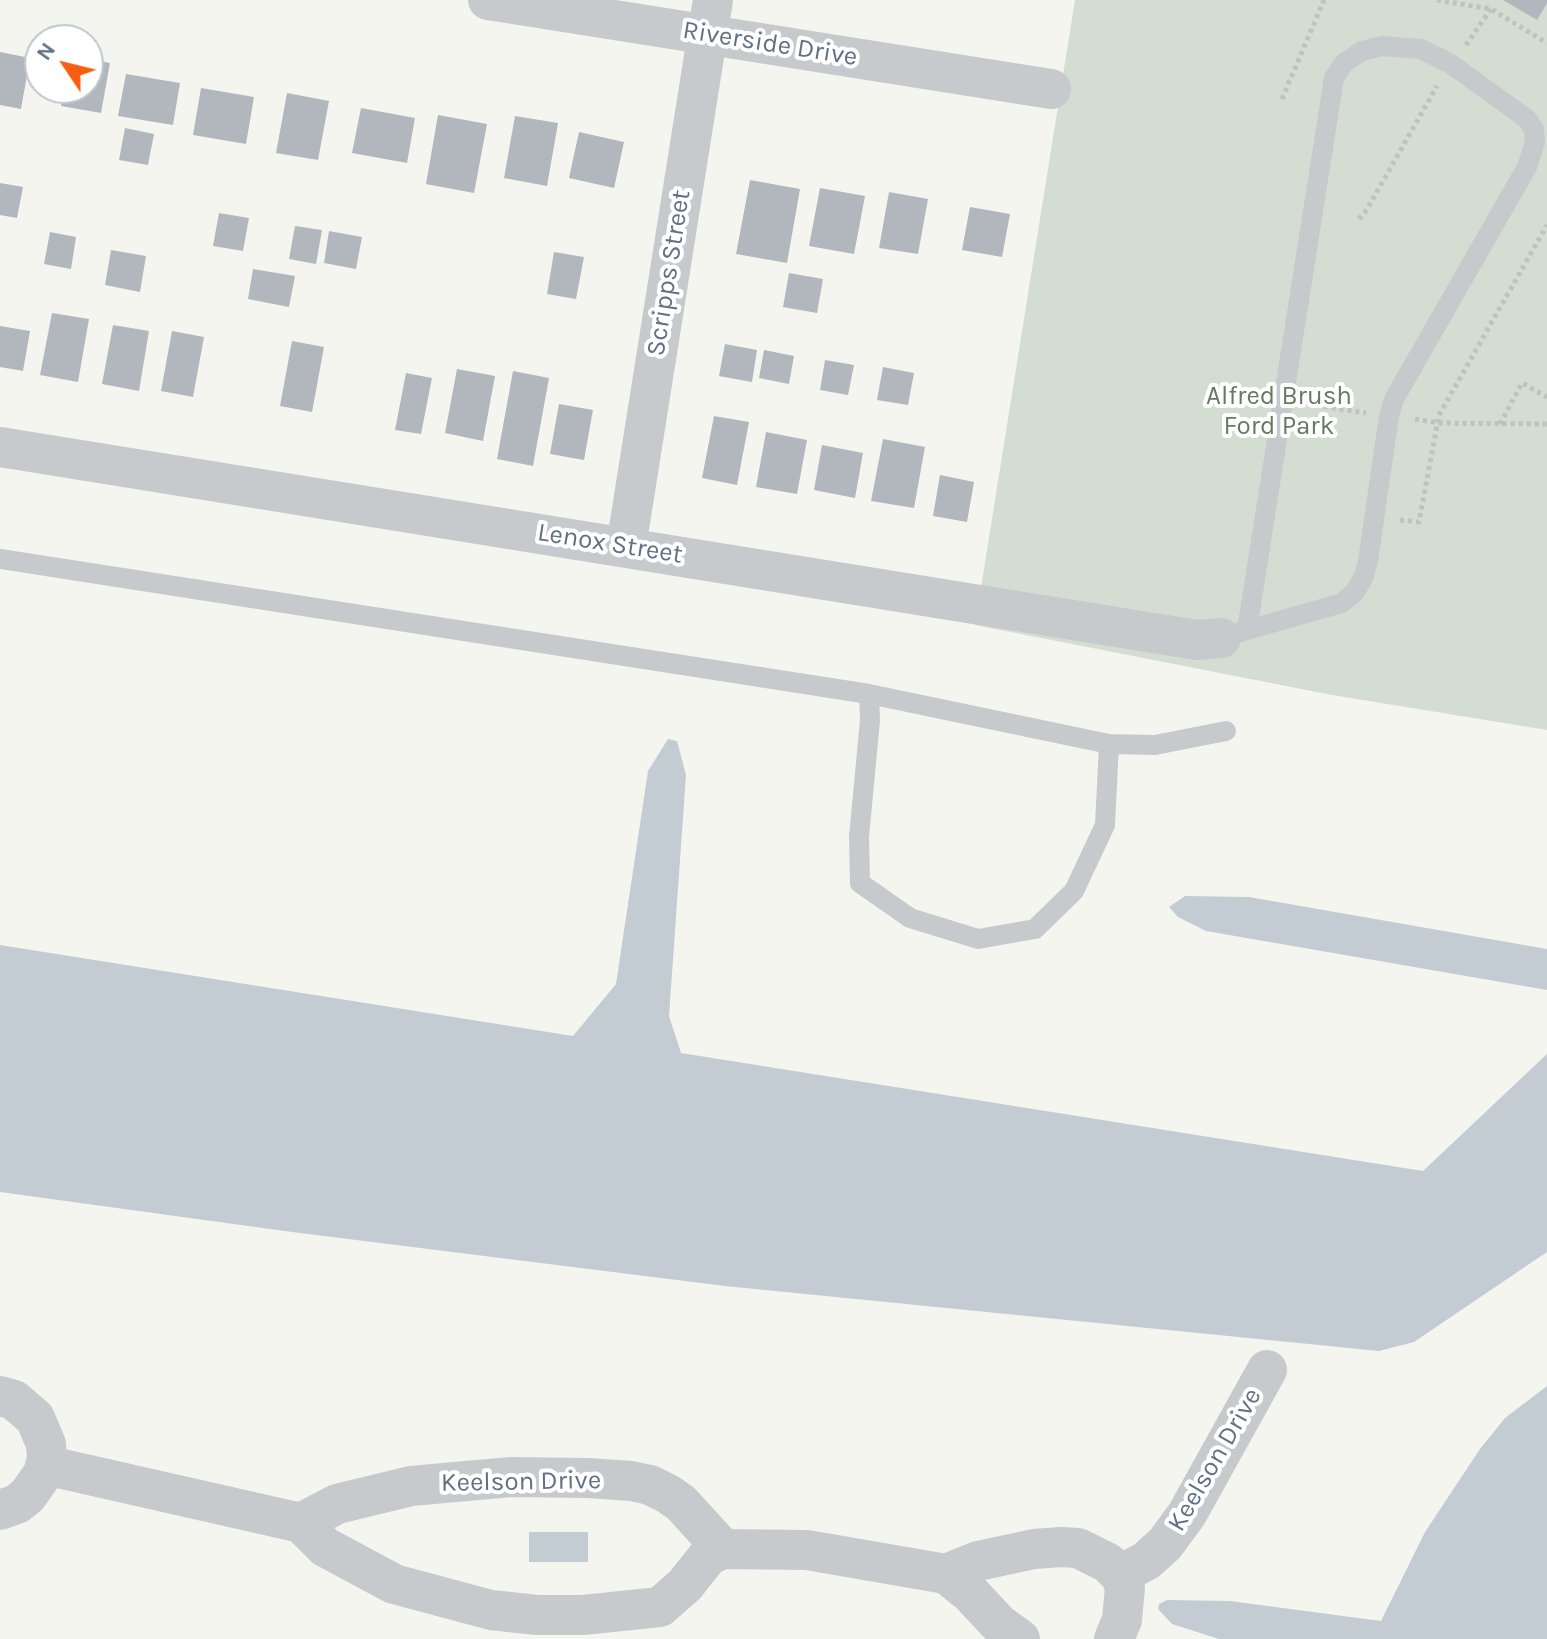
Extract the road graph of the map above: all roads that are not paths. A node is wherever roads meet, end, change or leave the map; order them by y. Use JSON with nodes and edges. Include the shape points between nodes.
{"nodes":[{"id":1,"x":488,"y":0,"type":"edge"},
{"id":2,"x":710,"y":17,"type":"edge"},
{"id":3,"x":1051,"y":89,"type":"dead end"},
{"id":4,"x":0,"y":447,"type":"edge"},
{"id":5,"x":626,"y":547,"type":"junction"},
{"id":6,"x":0,"y":559,"type":"edge"},
{"id":7,"x":1234,"y":634,"type":"junction"},
{"id":8,"x":869,"y":694,"type":"junction"},
{"id":9,"x":1226,"y":731,"type":"dead end"},
{"id":10,"x":1109,"y":744,"type":"junction"},
{"id":11,"x":1267,"y":1370,"type":"dead end"},
{"id":12,"x":0,"y":1396,"type":"edge"},
{"id":13,"x":45,"y":1465,"type":"junction"},
{"id":14,"x":0,"y":1510,"type":"edge"},
{"id":15,"x":301,"y":1523,"type":"junction"},
{"id":16,"x":723,"y":1549,"type":"junction"},
{"id":17,"x":946,"y":1574,"type":"junction"},
{"id":18,"x":1120,"y":1575,"type":"junction"},
{"id":19,"x":1020,"y":1639,"type":"edge"},
{"id":20,"x":1114,"y":1639,"type":"edge"}],
"edges":[{"from":1,"to":2,"type":"street","name":"Riverside Drive"},
{"from":2,"to":3,"type":"street","name":"Riverside Drive"},
{"from":2,"to":5,"type":"street","name":"Scripps Street"},
{"from":4,"to":5,"type":"street","name":"Lenox Street"},
{"from":5,"to":7,"type":"street","name":"Lenox Street","via":[[1197,640]]},
{"from":6,"to":8,"type":"lane"},
{"from":7,"to":7,"type":"lane","via":[[1342,603],[1355,592],[1368,561],[1394,399],[1527,167],[1535,142],[1527,119],[1451,64],[1421,49],[1382,46],[1362,51],[1334,78]]},
{"from":8,"to":10,"type":"lane"},
{"from":8,"to":10,"type":"lane","via":[[860,883],[910,918],[978,939],[1035,929],[1074,891],[1105,825]]},
{"from":9,"to":10,"type":"lane","via":[[1155,745]]},
{"from":11,"to":18,"type":"street","name":"Keelson Drive","via":[[1180,1524],[1146,1561]]},
{"from":12,"to":13,"type":"street","via":[[14,1400],[35,1418],[46,1444]]},
{"from":13,"to":14,"type":"street","via":[[28,1495]]},
{"from":13,"to":15,"type":"street"},
{"from":15,"to":16,"type":"street","name":"Keelson Drive","via":[[337,1504],[411,1486],[511,1477],[588,1478],[631,1481],[668,1494]]},
{"from":15,"to":16,"type":"street","via":[[325,1547],[394,1584],[491,1610],[537,1615],[660,1607],[712,1553]]},
{"from":16,"to":17,"type":"street","via":[[807,1550]]},
{"from":17,"to":18,"type":"street","via":[[978,1561],[1061,1547],[1094,1555]]},
{"from":17,"to":19,"type":"street"},
{"from":18,"to":20,"type":"street","via":[[1125,1604]]}]}
